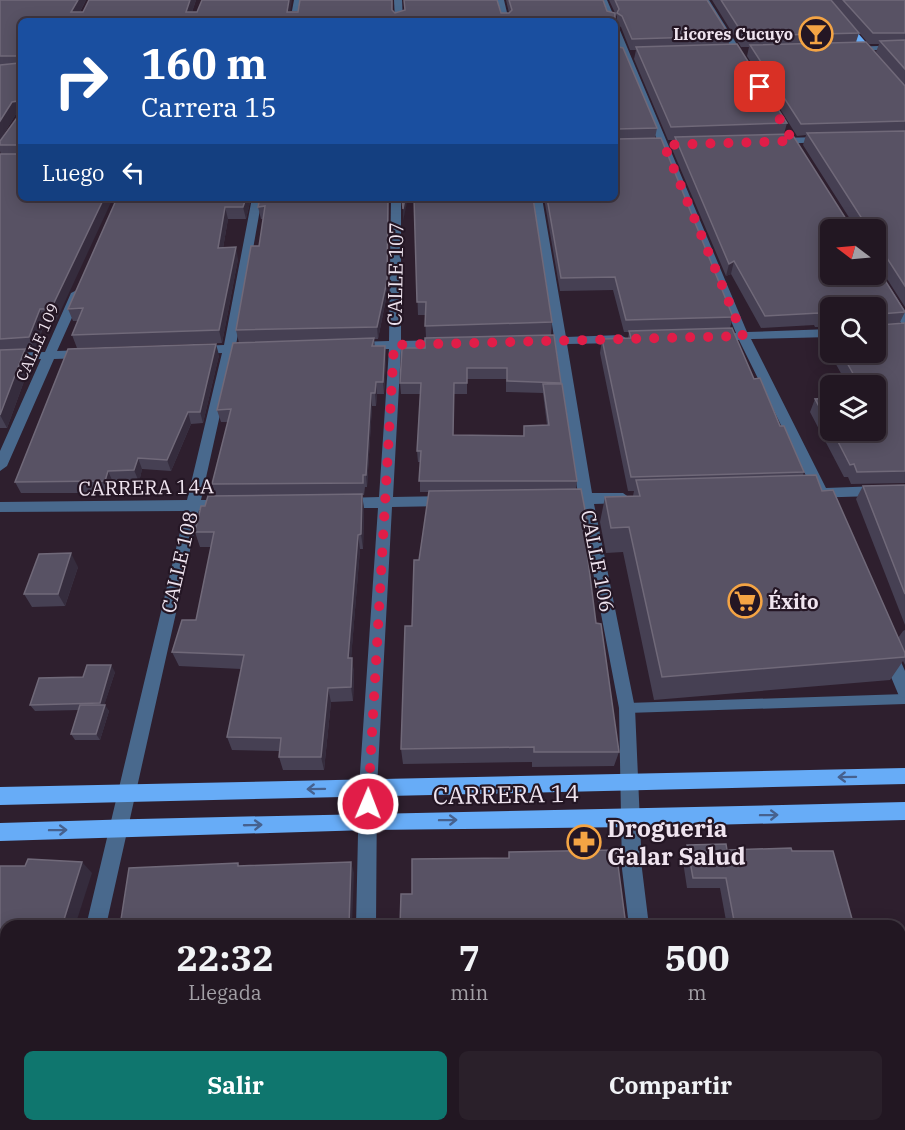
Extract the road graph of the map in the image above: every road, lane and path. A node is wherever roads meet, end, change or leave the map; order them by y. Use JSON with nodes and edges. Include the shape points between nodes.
{"nodes":[{"id":1,"x":298,"y":0,"type":"edge"},
{"id":2,"x":398,"y":0,"type":"edge"},
{"id":3,"x":500,"y":0,"type":"edge"},
{"id":4,"x":603,"y":0,"type":"edge"},
{"id":5,"x":705,"y":0,"type":"edge"},
{"id":6,"x":825,"y":0,"type":"edge"},
{"id":7,"x":295,"y":18,"type":"edge"},
{"id":8,"x":399,"y":18,"type":"edge"},
{"id":9,"x":504,"y":18,"type":"edge"},
{"id":10,"x":611,"y":18,"type":"edge"},
{"id":11,"x":618,"y":35,"type":"edge"},
{"id":12,"x":905,"y":47,"type":"edge"},
{"id":13,"x":843,"y":49,"type":"edge"},
{"id":14,"x":867,"y":49,"type":"junction"},
{"id":15,"x":726,"y":52,"type":"edge"},
{"id":16,"x":737,"y":52,"type":"junction"},
{"id":17,"x":749,"y":52,"type":"edge"},
{"id":18,"x":618,"y":55,"type":"edge"},
{"id":19,"x":626,"y":55,"type":"junction"},
{"id":20,"x":638,"y":55,"type":"edge"},
{"id":21,"x":882,"y":67,"type":"edge"},
{"id":22,"x":750,"y":72,"type":"edge"},
{"id":23,"x":787,"y":131,"type":"edge"},
{"id":24,"x":838,"y":139,"type":"edge"},
{"id":25,"x":793,"y":141,"type":"junction"},
{"id":26,"x":770,"y":142,"type":"edge"},
{"id":27,"x":799,"y":151,"type":"edge"},
{"id":28,"x":256,"y":201,"type":"edge"},
{"id":29,"x":396,"y":201,"type":"edge"},
{"id":30,"x":538,"y":201,"type":"edge"},
{"id":31,"x":82,"y":282,"type":"edge"},
{"id":32,"x":883,"y":285,"type":"edge"},
{"id":33,"x":905,"y":320,"type":"edge"},
{"id":34,"x":820,"y":333,"type":"edge"},
{"id":35,"x":743,"y":336,"type":"junction"},
{"id":36,"x":709,"y":337,"type":"edge"},
{"id":37,"x":629,"y":339,"type":"edge"},
{"id":38,"x":561,"y":341,"type":"junction"},
{"id":39,"x":525,"y":342,"type":"edge"},
{"id":40,"x":454,"y":343,"type":"edge"},
{"id":41,"x":394,"y":345,"type":"junction"},
{"id":42,"x":336,"y":346,"type":"edge"},
{"id":43,"x":265,"y":348,"type":"edge"},
{"id":44,"x":229,"y":349,"type":"junction"},
{"id":45,"x":184,"y":351,"type":"edge"},
{"id":46,"x":94,"y":354,"type":"edge"},
{"id":47,"x":49,"y":356,"type":"junction"},
{"id":48,"x":0,"y":357,"type":"edge"},
{"id":49,"x":0,"y":466,"type":"edge"},
{"id":50,"x":905,"y":490,"type":"edge"},
{"id":51,"x":798,"y":494,"type":"edge"},
{"id":52,"x":633,"y":498,"type":"edge"},
{"id":53,"x":551,"y":499,"type":"edge"},
{"id":54,"x":586,"y":499,"type":"junction"},
{"id":55,"x":824,"y":499,"type":"junction"},
{"id":56,"x":456,"y":501,"type":"edge"},
{"id":57,"x":385,"y":502,"type":"junction"},
{"id":58,"x":328,"y":503,"type":"edge"},
{"id":59,"x":238,"y":505,"type":"edge"},
{"id":60,"x":192,"y":506,"type":"junction"},
{"id":61,"x":0,"y":507,"type":"edge"},
{"id":62,"x":882,"y":636,"type":"edge"},
{"id":63,"x":905,"y":691,"type":"edge"},
{"id":64,"x":905,"y":699,"type":"edge"},
{"id":65,"x":627,"y":708,"type":"junction"},
{"id":66,"x":905,"y":776,"type":"edge"},
{"id":67,"x":629,"y":782,"type":"junction"},
{"id":68,"x":368,"y":788,"type":"junction"},
{"id":69,"x":126,"y":793,"type":"junction"},
{"id":70,"x":0,"y":796,"type":"edge"},
{"id":71,"x":905,"y":811,"type":"edge"},
{"id":72,"x":631,"y":818,"type":"junction"},
{"id":73,"x":368,"y":821,"type":"junction"},
{"id":74,"x":118,"y":829,"type":"junction"},
{"id":75,"x":0,"y":832,"type":"edge"},
{"id":76,"x":97,"y":920,"type":"edge"},
{"id":77,"x":366,"y":920,"type":"edge"},
{"id":78,"x":638,"y":920,"type":"edge"}],
"edges":[{"from":1,"to":7,"type":"street"},
{"from":2,"to":8,"type":"street"},
{"from":3,"to":9,"type":"street"},
{"from":4,"to":10,"type":"street"},
{"from":5,"to":16,"type":"street"},
{"from":6,"to":14,"type":"main road"},
{"from":11,"to":19,"type":"street"},
{"from":12,"to":14,"type":"street"},
{"from":13,"to":14,"type":"street"},
{"from":14,"to":21,"type":"main road"},
{"from":15,"to":16,"type":"street"},
{"from":16,"to":17,"type":"street"},
{"from":16,"to":22,"type":"street"},
{"from":18,"to":19,"type":"street"},
{"from":19,"to":20,"type":"street"},
{"from":19,"to":35,"type":"street"},
{"from":23,"to":25,"type":"street"},
{"from":24,"to":25,"type":"street"},
{"from":25,"to":26,"type":"street"},
{"from":25,"to":27,"type":"street"},
{"from":28,"to":44,"type":"street","name":"CALLE 108"},
{"from":29,"to":41,"type":"street","name":"CALLE 107"},
{"from":30,"to":38,"type":"street","name":"CALLE 106"},
{"from":31,"to":47,"type":"street","name":"CALLE 109"},
{"from":32,"to":33,"type":"street"},
{"from":34,"to":35,"type":"street"},
{"from":35,"to":36,"type":"street"},
{"from":35,"to":55,"type":"street"},
{"from":37,"to":38,"type":"street"},
{"from":38,"to":39,"type":"street"},
{"from":38,"to":54,"type":"street","name":"CALLE 106"},
{"from":40,"to":41,"type":"street"},
{"from":41,"to":42,"type":"street"},
{"from":41,"to":57,"type":"street","name":"CALLE 107"},
{"from":43,"to":44,"type":"street"},
{"from":44,"to":45,"type":"street"},
{"from":44,"to":60,"type":"street","name":"CALLE 108"},
{"from":46,"to":47,"type":"street"},
{"from":47,"to":48,"type":"street"},
{"from":47,"to":49,"type":"street","name":"CALLE 109"},
{"from":50,"to":55,"type":"street"},
{"from":51,"to":55,"type":"street"},
{"from":52,"to":54,"type":"street"},
{"from":53,"to":54,"type":"street"},
{"from":54,"to":65,"type":"street","name":"CALLE 106"},
{"from":56,"to":57,"type":"street"},
{"from":57,"to":58,"type":"street"},
{"from":57,"to":68,"type":"street","name":"CALLE 107"},
{"from":59,"to":60,"type":"street","name":"CARRERA 14A"},
{"from":60,"to":61,"type":"street","name":"CARRERA 14A"},
{"from":60,"to":69,"type":"street","name":"CALLE 108"},
{"from":62,"to":63,"type":"street"},
{"from":64,"to":65,"type":"lane"},
{"from":65,"to":67,"type":"street","name":"CALLE 106"},
{"from":66,"to":67,"type":"main road","name":"CARRERA 14","one_way":true},
{"from":67,"to":68,"type":"main road","name":"CARRERA 14"},
{"from":67,"to":72,"type":"street","name":"CALLE 106"},
{"from":68,"to":69,"type":"main road","name":"CARRERA 14","one_way":true},
{"from":68,"to":73,"type":"street","name":"CALLE 107"},
{"from":69,"to":70,"type":"main road","name":"CARRERA 14"},
{"from":69,"to":74,"type":"street","name":"CALLE 108"},
{"from":72,"to":71,"type":"main road","name":"CARRERA 14","one_way":true},
{"from":73,"to":72,"type":"main road","name":"CARRERA 14","one_way":true},
{"from":72,"to":78,"type":"street","name":"CALLE 106"},
{"from":74,"to":73,"type":"main road","name":"CARRERA 14","one_way":true},
{"from":73,"to":77,"type":"street","name":"CALLE 107"},
{"from":75,"to":74,"type":"main road","name":"CARRERA 14","one_way":true},
{"from":74,"to":76,"type":"street","name":"CALLE 108"}]}
